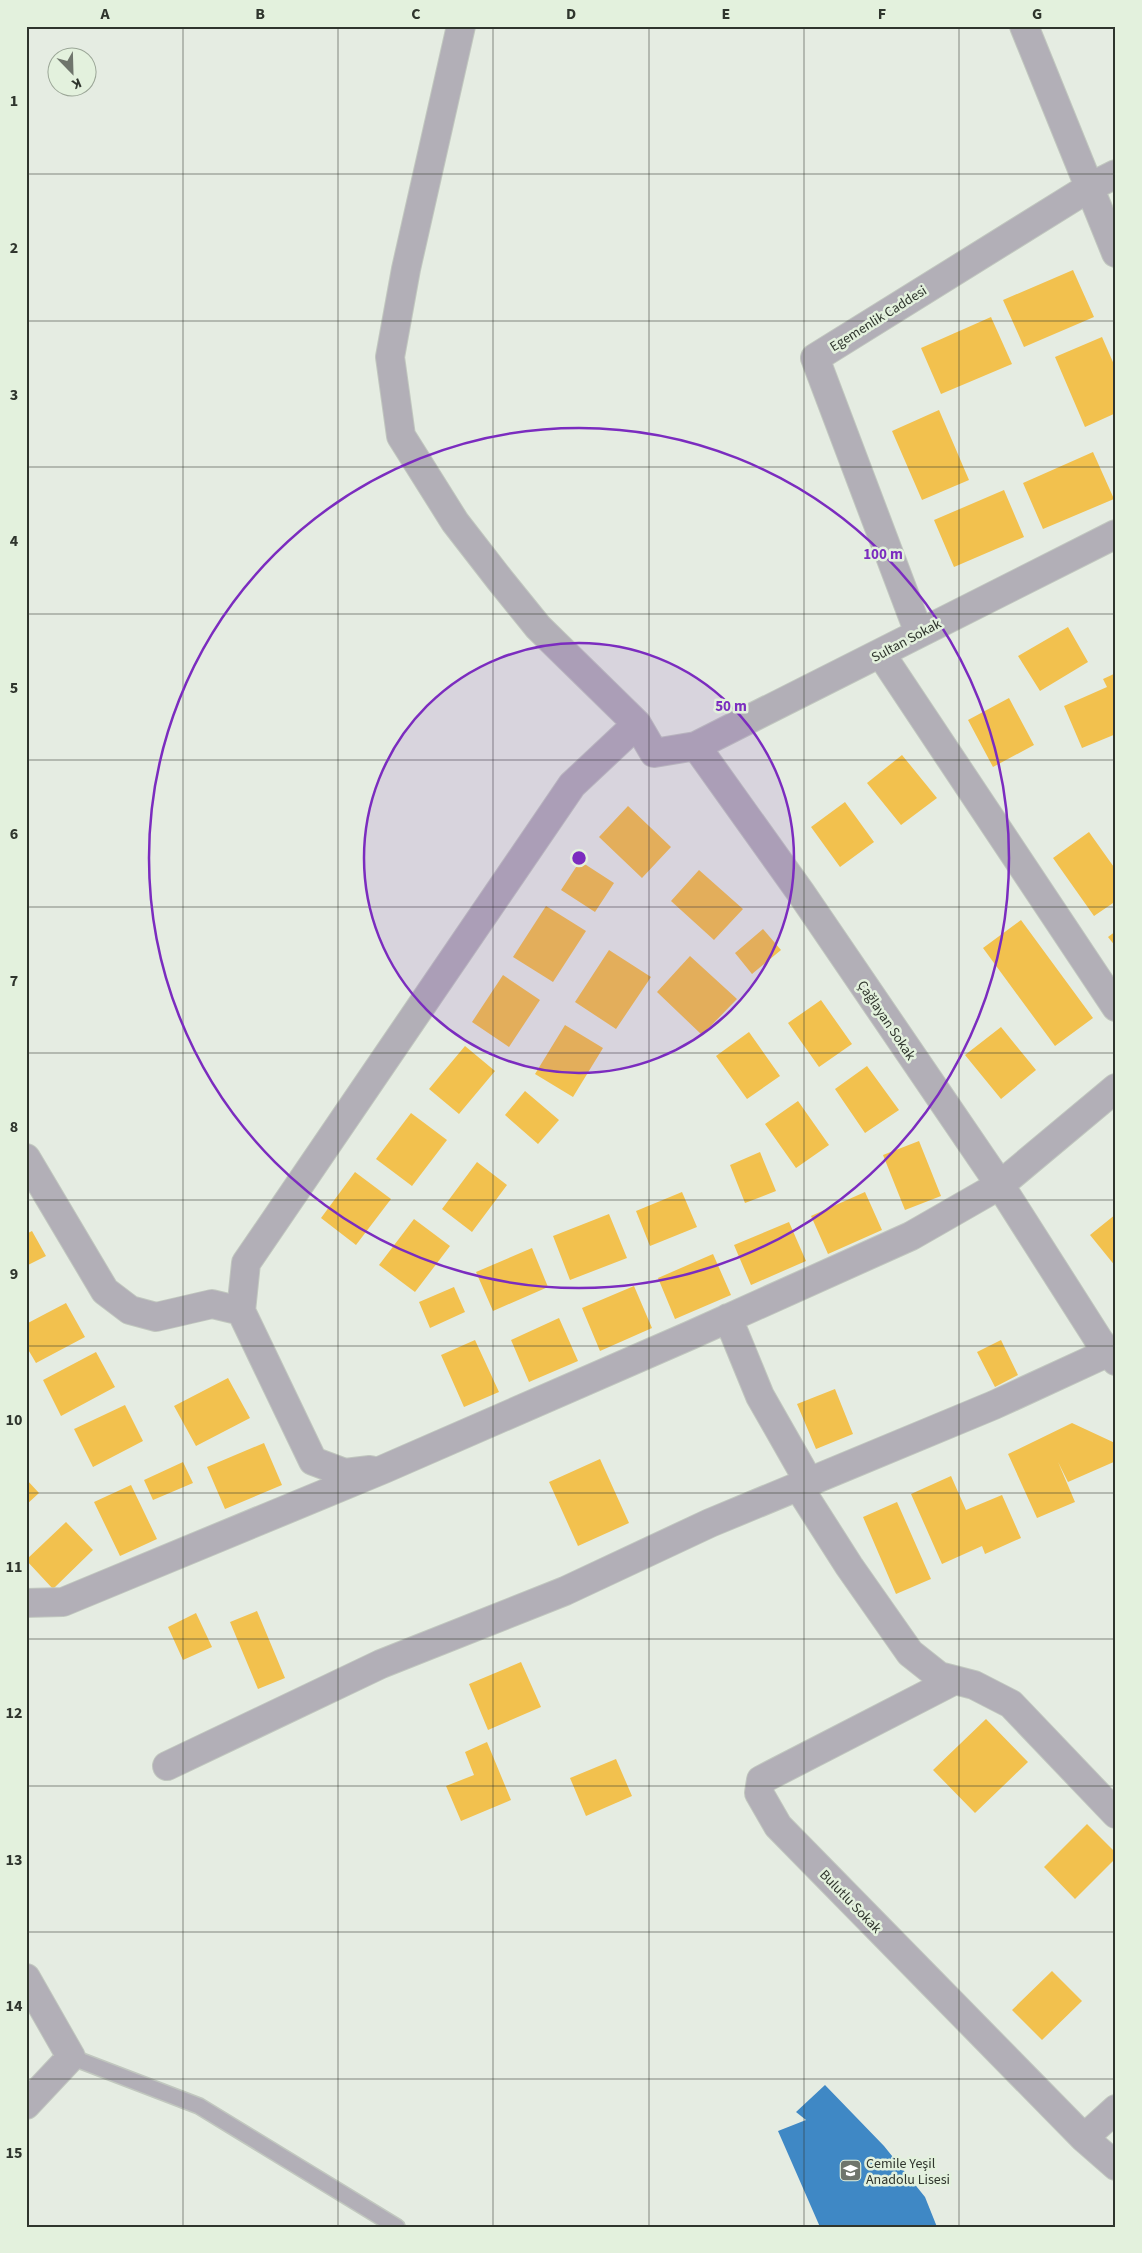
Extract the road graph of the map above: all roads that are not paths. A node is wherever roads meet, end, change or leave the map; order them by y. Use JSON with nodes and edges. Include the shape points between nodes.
{"nodes":[{"id":1,"x":462,"y":26,"type":"edge"},
{"id":2,"x":1024,"y":26,"type":"edge"},
{"id":3,"x":1116,"y":174,"type":"edge"},
{"id":4,"x":1090,"y":187,"type":"junction"},
{"id":5,"x":1116,"y":253,"type":"edge"},
{"id":6,"x":1116,"y":534,"type":"edge"},
{"id":7,"x":919,"y":633,"type":"junction"},
{"id":8,"x":881,"y":654,"type":"junction"},
{"id":9,"x":637,"y":724,"type":"junction"},
{"id":10,"x":696,"y":746,"type":"junction"},
{"id":11,"x":1116,"y":1006,"type":"edge"},
{"id":12,"x":1116,"y":1088,"type":"edge"},
{"id":13,"x":26,"y":1158,"type":"edge"},
{"id":14,"x":1000,"y":1185,"type":"junction"},
{"id":15,"x":241,"y":1311,"type":"junction"},
{"id":16,"x":728,"y":1318,"type":"junction"},
{"id":17,"x":1110,"y":1346,"type":"edge"},
{"id":18,"x":384,"y":1468,"type":"junction"},
{"id":19,"x":804,"y":1484,"type":"junction"},
{"id":20,"x":26,"y":1603,"type":"edge"},
{"id":21,"x":955,"y":1680,"type":"junction"},
{"id":22,"x":167,"y":1766,"type":"dead end"},
{"id":23,"x":1116,"y":1814,"type":"edge"},
{"id":24,"x":26,"y":1978,"type":"edge"},
{"id":25,"x":71,"y":2058,"type":"junction"},
{"id":26,"x":26,"y":2105,"type":"edge"},
{"id":27,"x":1116,"y":2109,"type":"edge"},
{"id":28,"x":1084,"y":2138,"type":"junction"},
{"id":29,"x":1116,"y":2166,"type":"edge"},
{"id":30,"x":397,"y":2227,"type":"edge"}],
"edges":[{"from":1,"to":9,"type":"street","via":[[406,269],[390,357],[401,436],[455,522],[538,627]]},
{"from":2,"to":4,"type":"street"},
{"from":3,"to":4,"type":"street","name":"Egemenlik Caddesi"},
{"from":4,"to":5,"type":"street"},
{"from":4,"to":7,"type":"street","name":"Egemenlik Caddesi","via":[[815,358]]},
{"from":6,"to":7,"type":"street","name":"Sultan Sokak"},
{"from":7,"to":8,"type":"street","name":"Sultan Sokak"},
{"from":8,"to":10,"type":"street","name":"Sultan Sokak"},
{"from":8,"to":11,"type":"street"},
{"from":9,"to":10,"type":"street","via":[[654,753]]},
{"from":9,"to":15,"type":"street","via":[[572,785],[246,1263]]},
{"from":10,"to":14,"type":"street","name":"Çağlayan Sokak","via":[[801,893]]},
{"from":12,"to":14,"type":"street"},
{"from":13,"to":15,"type":"street","via":[[105,1292],[130,1310],[156,1317],[212,1304]]},
{"from":14,"to":16,"type":"street","via":[[911,1236]]},
{"from":14,"to":17,"type":"street","name":"Çağlayan Sokak"},
{"from":15,"to":18,"type":"street","via":[[313,1461],[345,1473]]},
{"from":16,"to":18,"type":"street"},
{"from":16,"to":19,"type":"street","via":[[760,1396]]},
{"from":17,"to":19,"type":"street","via":[[994,1405]]},
{"from":18,"to":20,"type":"street","via":[[63,1602]]},
{"from":19,"to":21,"type":"street","via":[[849,1566],[910,1653],[939,1676]]},
{"from":19,"to":22,"type":"street","via":[[710,1523],[565,1591],[381,1664]]},
{"from":21,"to":23,"type":"street","via":[[974,1685],[1010,1704]]},
{"from":21,"to":28,"type":"street","name":"Bulutlu Sokak","via":[[761,1780],[759,1792],[778,1826]]},
{"from":24,"to":25,"type":"street"},
{"from":25,"to":26,"type":"street"},
{"from":25,"to":30,"type":"lane","via":[[199,2106]]},
{"from":27,"to":28,"type":"street"},
{"from":28,"to":29,"type":"street","name":"Bulutlu Sokak"}]}
